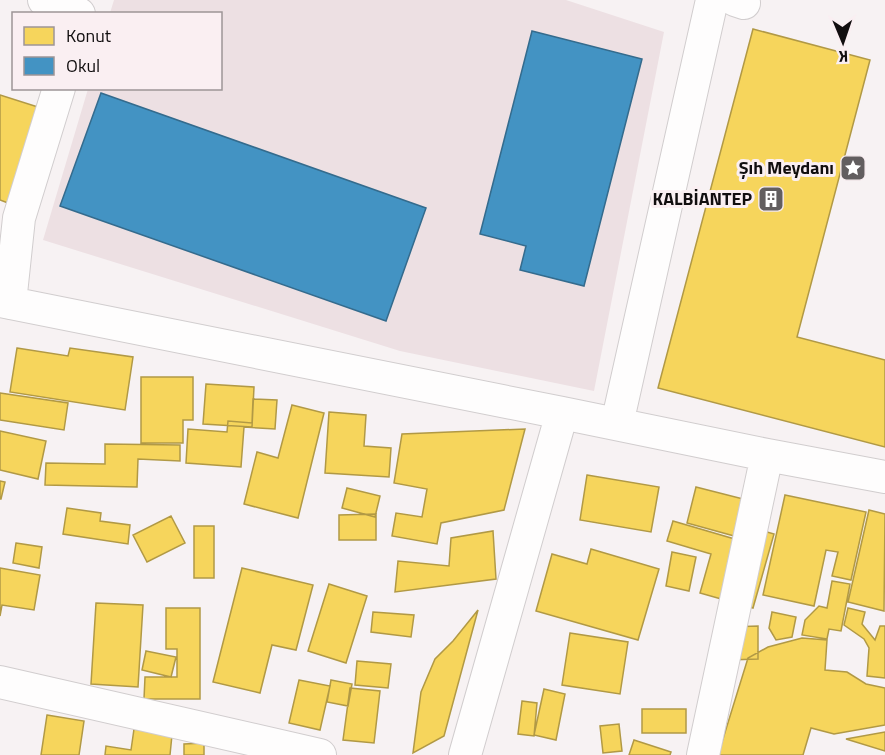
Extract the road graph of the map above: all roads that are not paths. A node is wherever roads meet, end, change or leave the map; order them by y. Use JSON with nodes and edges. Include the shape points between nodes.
{"nodes":[{"id":1,"x":44,"y":0,"type":"edge"},
{"id":2,"x":712,"y":0,"type":"edge"},
{"id":3,"x":76,"y":12,"type":"edge"},
{"id":4,"x":58,"y":90,"type":"edge"},
{"id":5,"x":10,"y":214,"type":"edge"},
{"id":6,"x":5,"y":302,"type":"edge"},
{"id":7,"x":562,"y":413,"type":"junction"},
{"id":8,"x":616,"y":424,"type":"junction"},
{"id":9,"x":767,"y":455,"type":"junction"},
{"id":10,"x":885,"y":477,"type":"edge"},
{"id":11,"x":0,"y":682,"type":"edge"},
{"id":12,"x":320,"y":755,"type":"edge"},
{"id":13,"x":465,"y":755,"type":"edge"},
{"id":14,"x":703,"y":755,"type":"edge"}],
"edges":[{"from":1,"to":3,"type":"street"},
{"from":2,"to":8,"type":"street"},
{"from":4,"to":5,"type":"street"},
{"from":5,"to":6,"type":"street"},
{"from":6,"to":7,"type":"street"},
{"from":7,"to":8,"type":"street"},
{"from":7,"to":13,"type":"street"},
{"from":8,"to":9,"type":"street"},
{"from":9,"to":10,"type":"street"},
{"from":9,"to":14,"type":"street"},
{"from":11,"to":12,"type":"street"}]}
